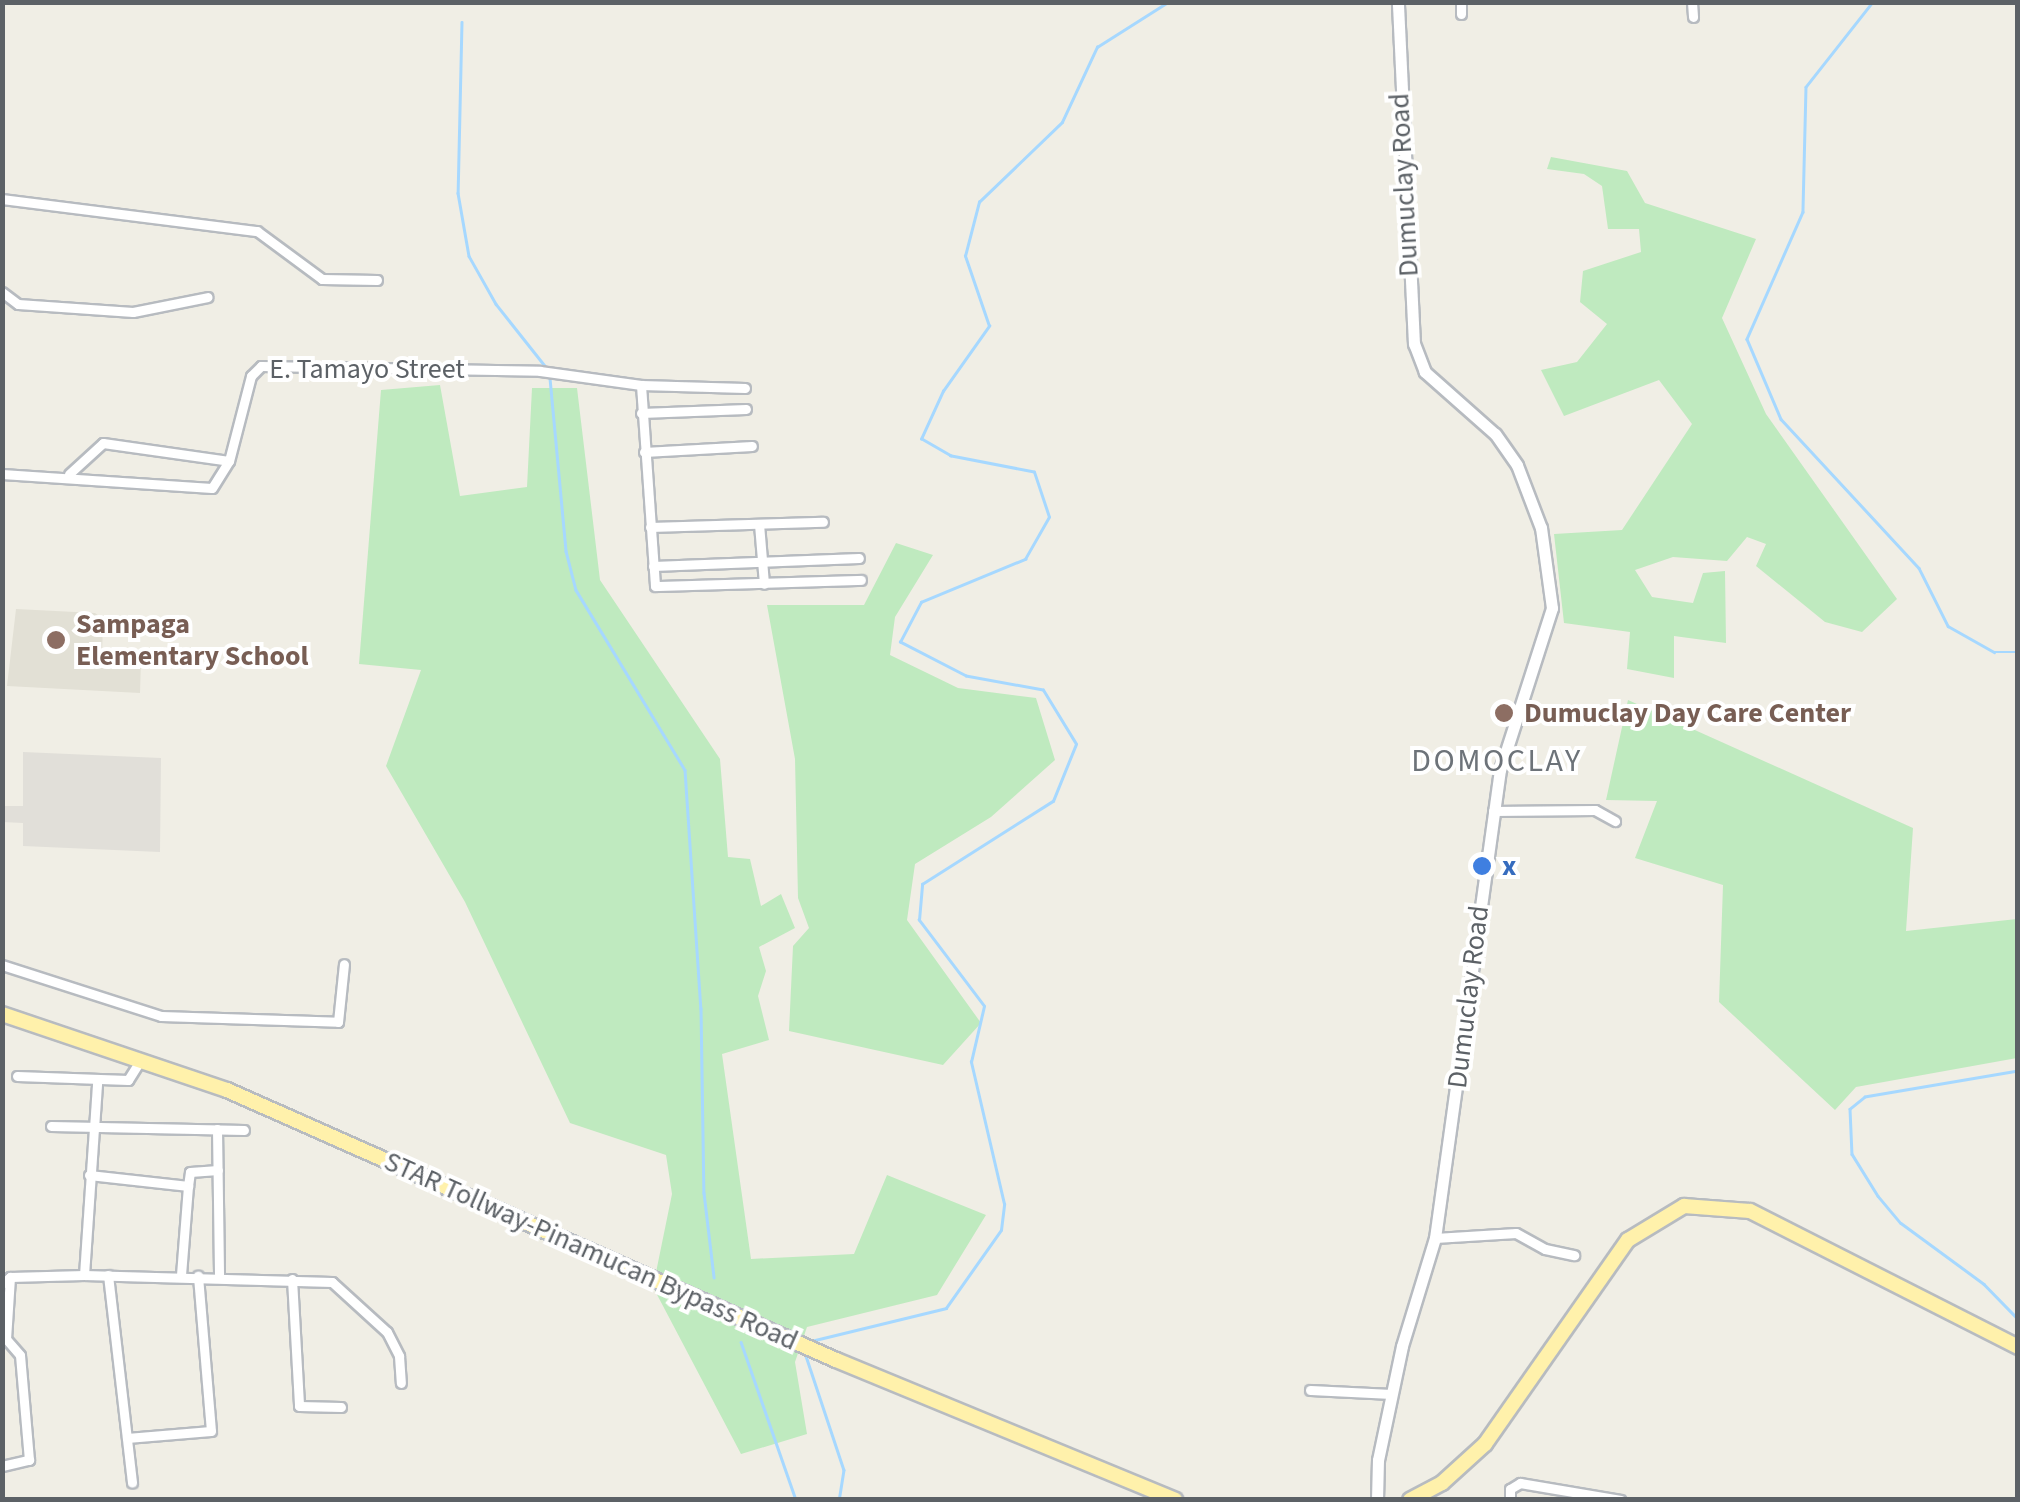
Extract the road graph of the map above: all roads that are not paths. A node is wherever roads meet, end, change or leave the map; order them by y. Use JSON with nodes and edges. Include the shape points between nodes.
{"nodes":[{"id":1,"x":1398,"y":2,"type":"edge"},
{"id":2,"x":1692,"y":2,"type":"edge"},
{"id":3,"x":1693,"y":17,"type":"dead end"},
{"id":4,"x":2,"y":199,"type":"edge"},
{"id":5,"x":377,"y":280,"type":"dead end"},
{"id":6,"x":2,"y":292,"type":"edge"},
{"id":7,"x":208,"y":297,"type":"dead end"},
{"id":8,"x":641,"y":384,"type":"junction"},
{"id":9,"x":745,"y":388,"type":"dead end"},
{"id":10,"x":746,"y":409,"type":"dead end"},
{"id":11,"x":641,"y":412,"type":"junction"},
{"id":12,"x":752,"y":446,"type":"dead end"},
{"id":13,"x":644,"y":452,"type":"junction"},
{"id":14,"x":229,"y":461,"type":"junction"},
{"id":15,"x":2,"y":474,"type":"edge"},
{"id":16,"x":69,"y":474,"type":"junction"},
{"id":17,"x":823,"y":522,"type":"dead end"},
{"id":18,"x":759,"y":524,"type":"junction"},
{"id":19,"x":650,"y":526,"type":"junction"},
{"id":20,"x":858,"y":558,"type":"dead end"},
{"id":21,"x":761,"y":562,"type":"junction"},
{"id":22,"x":652,"y":566,"type":"junction"},
{"id":23,"x":862,"y":580,"type":"dead end"},
{"id":24,"x":764,"y":584,"type":"junction"},
{"id":25,"x":1493,"y":811,"type":"junction"},
{"id":26,"x":1615,"y":822,"type":"dead end"},
{"id":27,"x":344,"y":964,"type":"dead end"},
{"id":28,"x":2,"y":965,"type":"edge"},
{"id":29,"x":2,"y":1014,"type":"edge"},
{"id":30,"x":141,"y":1060,"type":"junction"},
{"id":31,"x":17,"y":1076,"type":"dead end"},
{"id":32,"x":97,"y":1082,"type":"junction"},
{"id":33,"x":95,"y":1124,"type":"junction"},
{"id":34,"x":51,"y":1126,"type":"dead end"},
{"id":35,"x":217,"y":1129,"type":"junction"},
{"id":36,"x":244,"y":1130,"type":"dead end"},
{"id":37,"x":218,"y":1170,"type":"junction"},
{"id":38,"x":89,"y":1175,"type":"junction"},
{"id":39,"x":188,"y":1186,"type":"junction"},
{"id":40,"x":1434,"y":1238,"type":"junction"},
{"id":41,"x":1574,"y":1255,"type":"dead end"},
{"id":42,"x":84,"y":1274,"type":"junction"},
{"id":43,"x":108,"y":1274,"type":"junction"},
{"id":44,"x":181,"y":1275,"type":"junction"},
{"id":45,"x":198,"y":1276,"type":"junction"},
{"id":46,"x":219,"y":1276,"type":"junction"},
{"id":47,"x":292,"y":1279,"type":"junction"},
{"id":48,"x":6,"y":1280,"type":"edge"},
{"id":49,"x":2018,"y":1347,"type":"edge"},
{"id":50,"x":6,"y":1348,"type":"edge"},
{"id":51,"x":401,"y":1383,"type":"dead end"},
{"id":52,"x":1310,"y":1390,"type":"dead end"},
{"id":53,"x":1392,"y":1394,"type":"junction"},
{"id":54,"x":341,"y":1407,"type":"dead end"},
{"id":55,"x":127,"y":1438,"type":"junction"},
{"id":56,"x":2,"y":1466,"type":"edge"},
{"id":57,"x":132,"y":1483,"type":"dead end"},
{"id":58,"x":1175,"y":1500,"type":"edge"},
{"id":59,"x":1377,"y":1500,"type":"edge"},
{"id":60,"x":1410,"y":1500,"type":"edge"},
{"id":61,"x":1510,"y":1500,"type":"edge"},
{"id":62,"x":1621,"y":1500,"type":"edge"}],
"edges":[{"from":1,"to":25,"type":"street","name":"Dumuclay Road","via":[[1414,344],[1425,372],[1495,434],[1518,465],[1552,577],[1548,632],[1508,737]]},
{"from":2,"to":3,"type":"street"},
{"from":4,"to":5,"type":"street","via":[[257,231],[322,278]]},
{"from":6,"to":7,"type":"street","via":[[18,304],[133,312]]},
{"from":8,"to":9,"type":"street"},
{"from":8,"to":11,"type":"street"},
{"from":8,"to":14,"type":"street","name":"E. Tamayo Street","via":[[577,375],[261,366],[252,376]]},
{"from":10,"to":11,"type":"street"},
{"from":11,"to":13,"type":"street"},
{"from":12,"to":13,"type":"street"},
{"from":13,"to":19,"type":"street"},
{"from":14,"to":16,"type":"street","via":[[103,443]]},
{"from":14,"to":16,"type":"street","via":[[212,488]]},
{"from":15,"to":16,"type":"street"},
{"from":17,"to":18,"type":"street"},
{"from":18,"to":19,"type":"street"},
{"from":18,"to":21,"type":"street"},
{"from":19,"to":22,"type":"street"},
{"from":20,"to":21,"type":"street"},
{"from":21,"to":22,"type":"street"},
{"from":21,"to":24,"type":"street"},
{"from":22,"to":24,"type":"street","via":[[658,588]]},
{"from":23,"to":24,"type":"street"},
{"from":25,"to":26,"type":"street","via":[[1594,810]]},
{"from":25,"to":40,"type":"street","name":"Dumuclay Road"},
{"from":27,"to":28,"type":"street","via":[[338,1022],[148,1014]]},
{"from":29,"to":30,"type":"main road","name":"STAR Tollway-Pinamucan Bypass Road"},
{"from":30,"to":32,"type":"street","via":[[131,1080]]},
{"from":30,"to":58,"type":"main road","name":"STAR Tollway-Pinamucan Bypass Road","via":[[287,1114],[836,1360]]},
{"from":31,"to":32,"type":"street"},
{"from":32,"to":33,"type":"street"},
{"from":33,"to":34,"type":"street"},
{"from":33,"to":35,"type":"street"},
{"from":33,"to":38,"type":"street"},
{"from":35,"to":36,"type":"street"},
{"from":35,"to":37,"type":"street"},
{"from":37,"to":39,"type":"street","via":[[190,1172]]},
{"from":37,"to":46,"type":"street"},
{"from":38,"to":39,"type":"street"},
{"from":38,"to":42,"type":"street"},
{"from":39,"to":44,"type":"street"},
{"from":40,"to":41,"type":"street","via":[[1516,1232],[1545,1249]]},
{"from":40,"to":53,"type":"street","name":"Dumuclay Road"},
{"from":42,"to":43,"type":"street"},
{"from":42,"to":48,"type":"street"},
{"from":43,"to":44,"type":"street"},
{"from":43,"to":55,"type":"street"},
{"from":44,"to":45,"type":"street"},
{"from":45,"to":46,"type":"street"},
{"from":45,"to":55,"type":"street","via":[[211,1432]]},
{"from":46,"to":47,"type":"street"},
{"from":47,"to":51,"type":"street","via":[[332,1282],[373,1314],[399,1356]]},
{"from":47,"to":54,"type":"street","via":[[299,1406]]},
{"from":48,"to":50,"type":"street"},
{"from":49,"to":60,"type":"main road","via":[[1750,1211],[1715,1203],[1670,1210],[1628,1240],[1485,1444],[1442,1483]]},
{"from":50,"to":56,"type":"street","via":[[20,1355],[28,1460]]},
{"from":52,"to":53,"type":"street"},
{"from":53,"to":59,"type":"street","name":"Dumuclay Road"},
{"from":55,"to":57,"type":"street"},
{"from":61,"to":62,"type":"street","via":[[1510,1489],[1520,1484]]}]}
